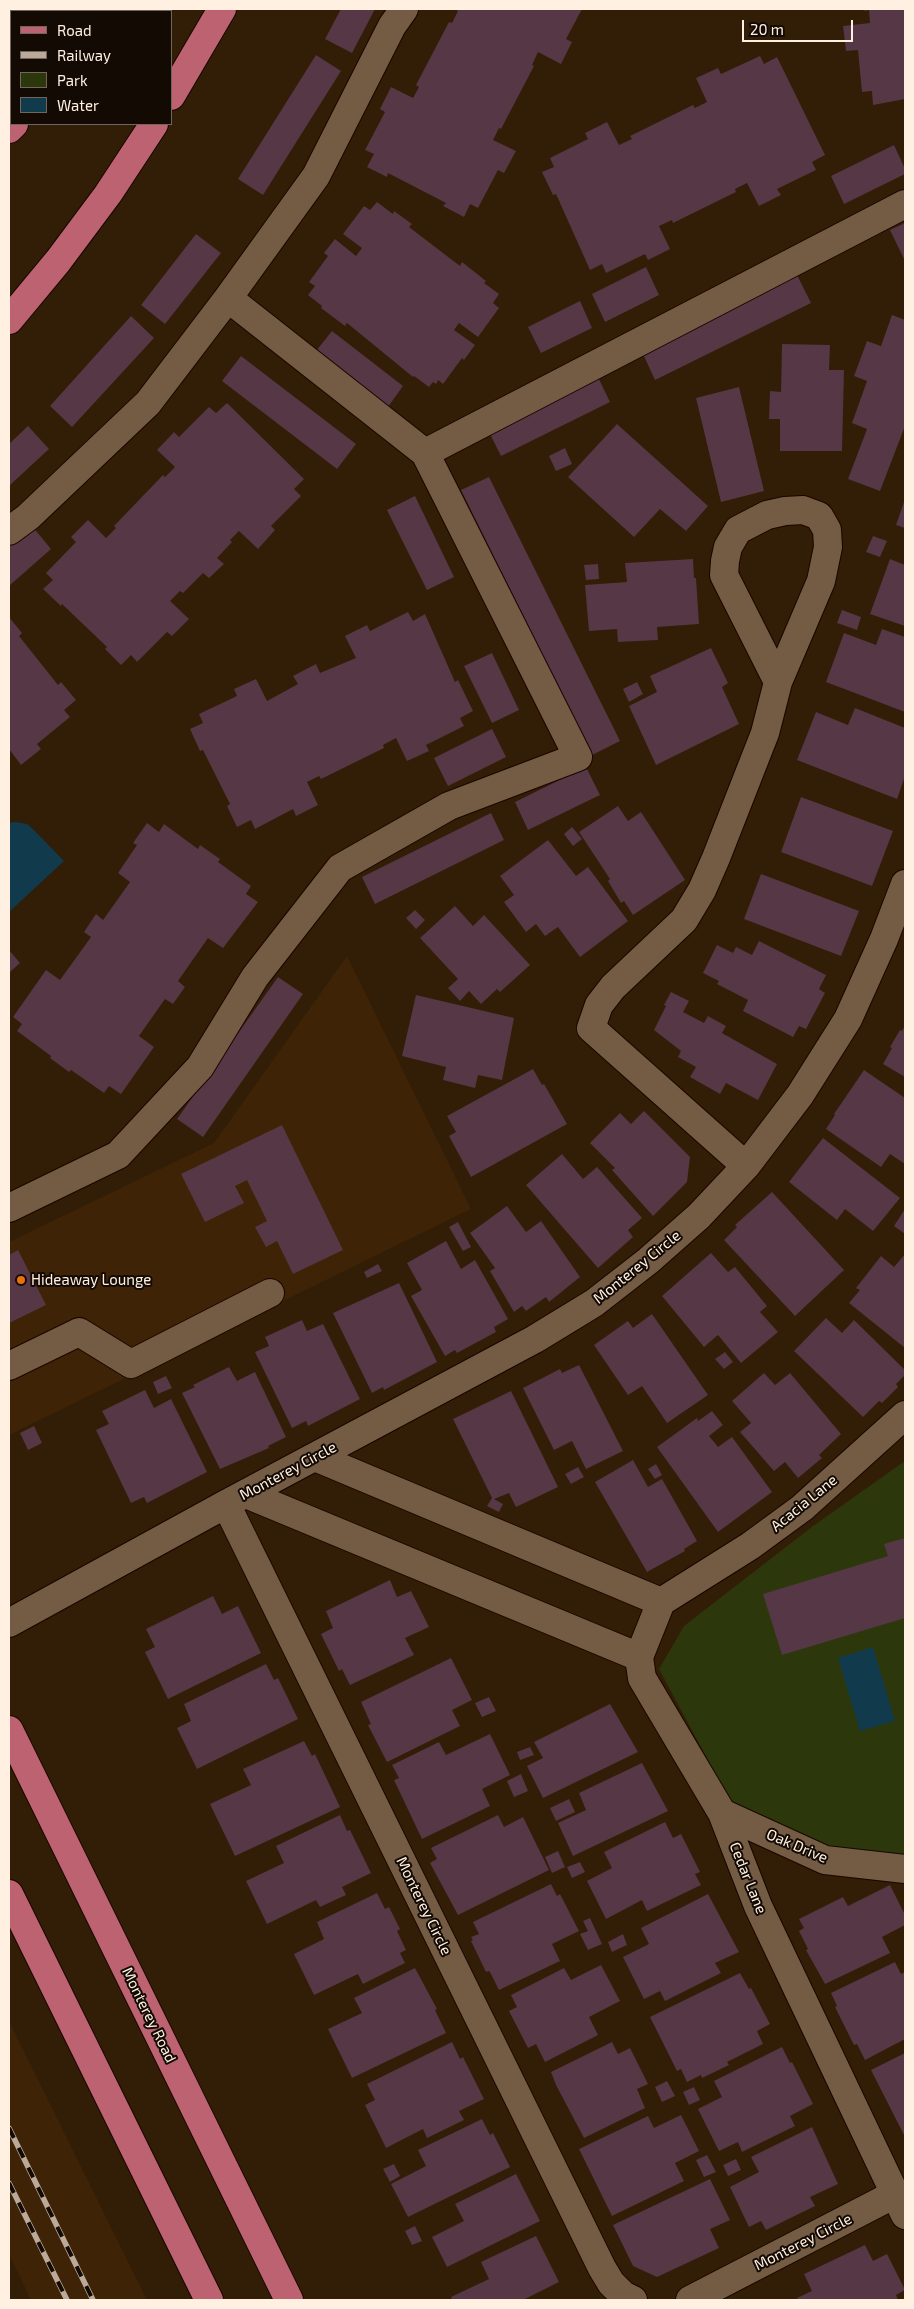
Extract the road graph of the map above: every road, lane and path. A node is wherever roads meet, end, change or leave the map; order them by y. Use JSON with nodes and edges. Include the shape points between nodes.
{"nodes":[{"id":1,"x":222,"y":9,"type":"edge"},
{"id":2,"x":404,"y":9,"type":"edge"},
{"id":3,"x":172,"y":94,"type":"edge"},
{"id":4,"x":153,"y":125,"type":"edge"},
{"id":5,"x":905,"y":204,"type":"edge"},
{"id":6,"x":228,"y":298,"type":"junction"},
{"id":7,"x":9,"y":320,"type":"edge"},
{"id":8,"x":425,"y":452,"type":"junction"},
{"id":9,"x":9,"y":531,"type":"edge"},
{"id":10,"x":778,"y":682,"type":"junction"},
{"id":11,"x":905,"y":884,"type":"edge"},
{"id":12,"x":746,"y":1166,"type":"junction"},
{"id":13,"x":9,"y":1208,"type":"edge"},
{"id":14,"x":270,"y":1294,"type":"dead end"},
{"id":15,"x":9,"y":1366,"type":"edge"},
{"id":16,"x":905,"y":1415,"type":"edge"},
{"id":17,"x":315,"y":1457,"type":"junction"},
{"id":18,"x":236,"y":1499,"type":"junction"},
{"id":19,"x":661,"y":1602,"type":"junction"},
{"id":20,"x":9,"y":1624,"type":"edge"},
{"id":21,"x":639,"y":1657,"type":"junction"},
{"id":22,"x":9,"y":1730,"type":"edge"},
{"id":23,"x":722,"y":1812,"type":"junction"},
{"id":24,"x":905,"y":1869,"type":"edge"},
{"id":25,"x":9,"y":1894,"type":"edge"},
{"id":26,"x":900,"y":2205,"type":"edge"},
{"id":27,"x":209,"y":2300,"type":"edge"},
{"id":28,"x":289,"y":2300,"type":"edge"},
{"id":29,"x":633,"y":2300,"type":"edge"},
{"id":30,"x":690,"y":2300,"type":"edge"}],
"edges":[{"from":1,"to":3,"type":"main road"},
{"from":2,"to":6,"type":"street","via":[[392,26],[316,176]]},
{"from":4,"to":7,"type":"main road","via":[[108,194]]},
{"from":5,"to":8,"type":"street"},
{"from":6,"to":8,"type":"street"},
{"from":6,"to":9,"type":"street","via":[[148,403]]},
{"from":8,"to":13,"type":"street","via":[[578,757],[449,806],[340,868],[255,977],[200,1066],[118,1155]]},
{"from":10,"to":10,"type":"street","via":[[821,581],[828,547],[827,530],[819,516],[803,510],[767,515],[738,530],[728,547],[725,561],[727,582]]},
{"from":10,"to":12,"type":"street","via":[[765,733],[702,890],[684,920],[613,987],[599,1005],[591,1028]]},
{"from":11,"to":12,"type":"street","name":"Monterey Circle","via":[[848,1019],[800,1095]]},
{"from":12,"to":17,"type":"street","name":"Monterey Circle","via":[[699,1216],[594,1303],[534,1339]]},
{"from":14,"to":15,"type":"street","via":[[131,1364],[80,1332]]},
{"from":16,"to":19,"type":"street","name":"Acacia Lane","via":[[802,1508],[750,1546]]},
{"from":17,"to":18,"type":"street","name":"Monterey Circle"},
{"from":17,"to":19,"type":"street"},
{"from":18,"to":20,"type":"street","name":"Monterey Circle"},
{"from":18,"to":21,"type":"street"},
{"from":18,"to":29,"type":"street","name":"Monterey Circle","via":[[602,2268],[611,2283]]},
{"from":19,"to":21,"type":"street"},
{"from":21,"to":23,"type":"street","name":"Cedar Lane","via":[[642,1678]]},
{"from":22,"to":28,"type":"main road","name":"Monterey Road"},
{"from":23,"to":24,"type":"street","name":"Oak Drive","via":[[826,1860]]},
{"from":23,"to":26,"type":"street","name":"Cedar Lane","via":[[758,1906]]},
{"from":25,"to":27,"type":"main road"},
{"from":26,"to":30,"type":"street","name":"Monterey Circle"}]}
